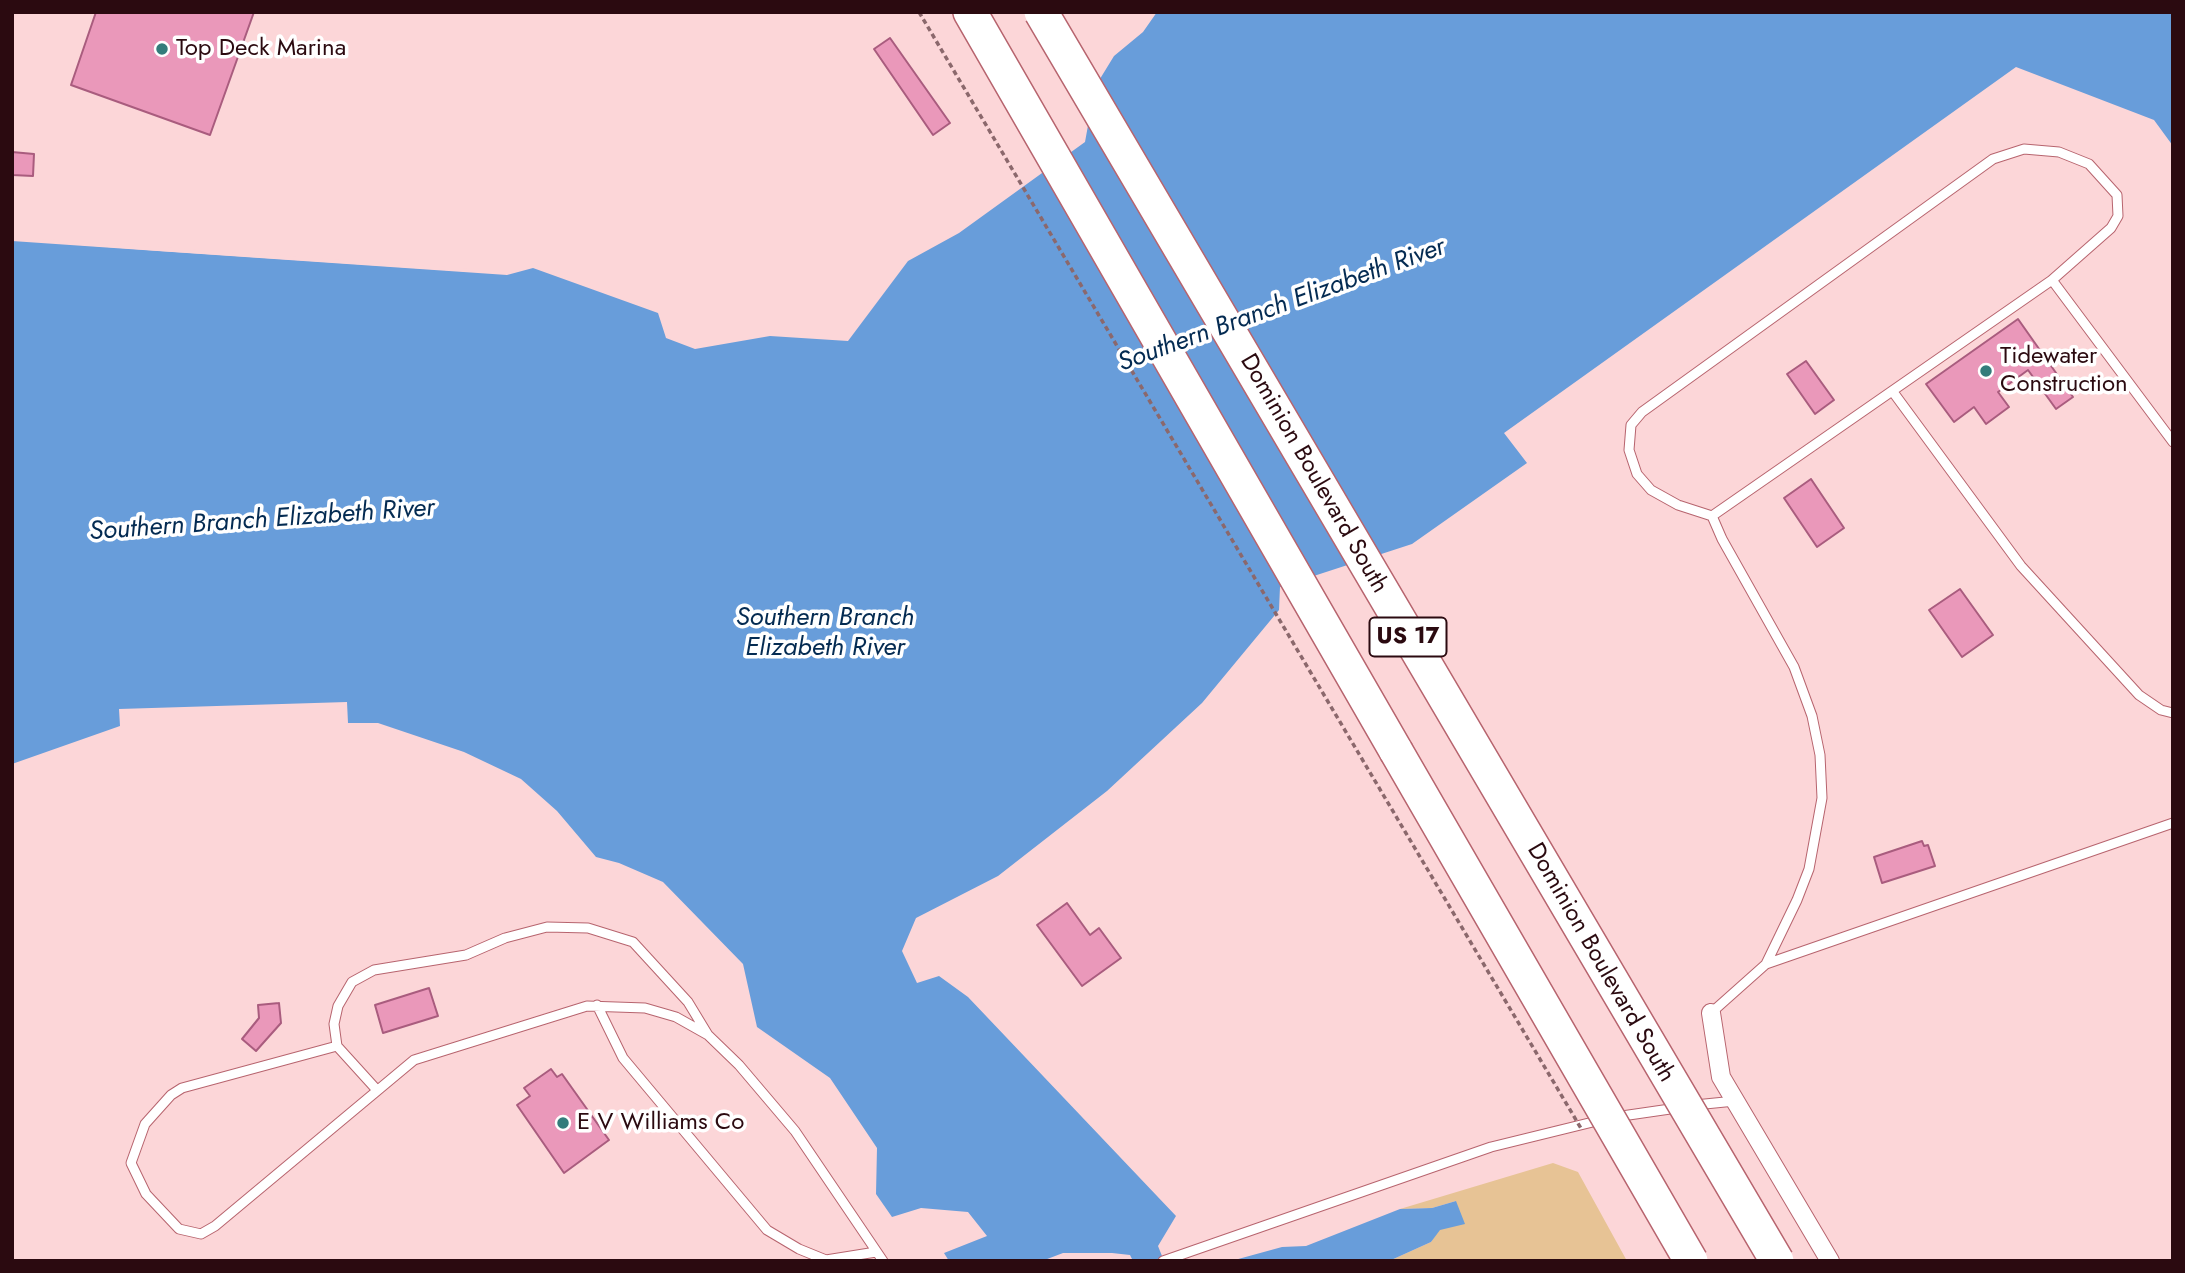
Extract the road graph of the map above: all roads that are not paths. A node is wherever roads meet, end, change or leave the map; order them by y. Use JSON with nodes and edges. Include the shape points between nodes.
{"nodes":[{"id":1,"x":970,"y":12,"type":"edge"},
{"id":2,"x":1041,"y":12,"type":"edge"},
{"id":3,"x":2052,"y":280,"type":"junction"},
{"id":4,"x":1894,"y":392,"type":"junction"},
{"id":5,"x":2173,"y":442,"type":"edge"},
{"id":6,"x":1712,"y":516,"type":"junction"},
{"id":7,"x":2173,"y":713,"type":"edge"},
{"id":8,"x":2173,"y":823,"type":"edge"},
{"id":9,"x":1766,"y":964,"type":"junction"},
{"id":10,"x":597,"y":1005,"type":"junction"},
{"id":11,"x":1711,"y":1013,"type":"joint"},
{"id":12,"x":708,"y":1035,"type":"junction"},
{"id":13,"x":337,"y":1046,"type":"junction"},
{"id":14,"x":376,"y":1089,"type":"junction"},
{"id":15,"x":1735,"y":1101,"type":"junction"},
{"id":16,"x":876,"y":1252,"type":"junction"},
{"id":17,"x":1165,"y":1260,"type":"edge"},
{"id":18,"x":883,"y":1261,"type":"edge"},
{"id":19,"x":1691,"y":1261,"type":"edge"},
{"id":20,"x":1777,"y":1261,"type":"edge"},
{"id":21,"x":1830,"y":1261,"type":"edge"}],
"edges":[{"from":1,"to":19,"type":"highway","number":"US 17","bridge":true},
{"from":2,"to":20,"type":"highway","name":"Dominion Boulevard South","number":"US 17","bridge":true},
{"from":3,"to":4,"type":"lane"},
{"from":3,"to":5,"type":"lane"},
{"from":3,"to":6,"type":"lane","via":[[2111,228],[2118,216],[2117,195],[2089,164],[2059,152],[2024,149],[1993,159],[1642,412],[1632,425],[1629,450],[1637,474],[1651,490]]},
{"from":4,"to":6,"type":"lane"},
{"from":4,"to":7,"type":"lane","via":[[2021,566],[2139,695]]},
{"from":6,"to":9,"type":"lane","via":[[1794,667],[1820,755],[1822,798],[1808,870]]},
{"from":8,"to":9,"type":"lane"},
{"from":9,"to":11,"type":"lane"},
{"from":10,"to":12,"type":"lane","via":[[645,1008],[676,1017]]},
{"from":10,"to":14,"type":"lane","via":[[414,1060]]},
{"from":10,"to":16,"type":"lane","via":[[623,1058],[647,1090],[767,1230],[826,1260]]},
{"from":11,"to":15,"type":"street","via":[[1718,1067]]},
{"from":12,"to":13,"type":"lane","via":[[688,1002],[633,942],[588,928],[547,927],[466,955],[374,970],[352,982],[338,1006],[334,1024]]},
{"from":12,"to":16,"type":"lane","via":[[795,1131]]},
{"from":13,"to":14,"type":"lane"},
{"from":13,"to":14,"type":"lane","via":[[182,1088],[171,1095],[145,1124],[131,1163],[146,1195],[179,1228],[201,1234]]},
{"from":15,"to":17,"type":"lane","via":[[1638,1112],[1491,1147]]},
{"from":15,"to":21,"type":"street"},
{"from":16,"to":18,"type":"lane"}]}
